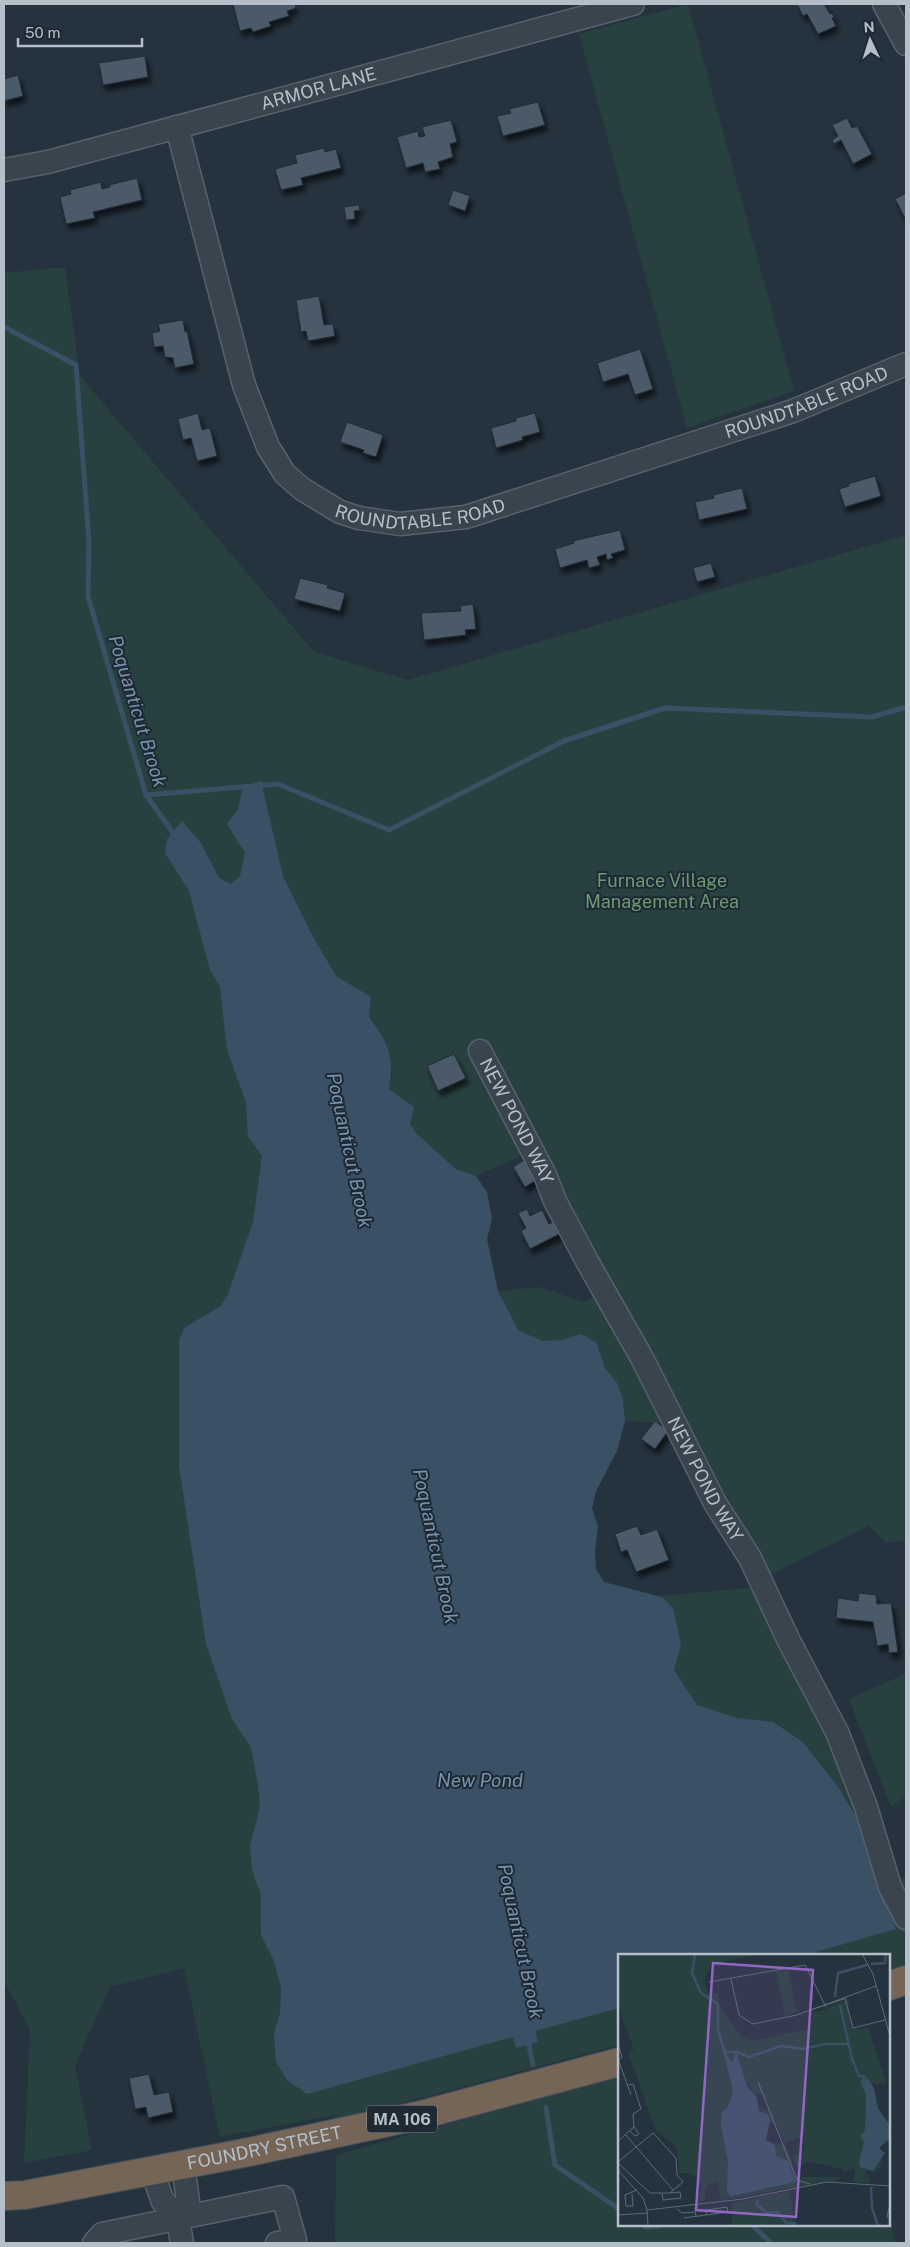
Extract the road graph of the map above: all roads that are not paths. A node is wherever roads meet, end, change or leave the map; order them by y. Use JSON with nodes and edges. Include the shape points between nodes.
{"nodes":[{"id":1,"x":633,"y":4,"type":"edge"},
{"id":2,"x":884,"y":4,"type":"edge"},
{"id":3,"x":906,"y":44,"type":"edge"},
{"id":4,"x":177,"y":128,"type":"junction"},
{"id":5,"x":4,"y":170,"type":"edge"},
{"id":6,"x":906,"y":364,"type":"edge"},
{"id":7,"x":480,"y":1051,"type":"dead end"},
{"id":8,"x":906,"y":1918,"type":"edge"},
{"id":9,"x":906,"y":1980,"type":"edge"},
{"id":10,"x":890,"y":1986,"type":"edge"},
{"id":11,"x":618,"y":2062,"type":"edge"},
{"id":12,"x":182,"y":2165,"type":"junction"},
{"id":13,"x":152,"y":2171,"type":"junction"},
{"id":14,"x":11,"y":2198,"type":"edge"},
{"id":15,"x":178,"y":2216,"type":"junction"},
{"id":16,"x":94,"y":2243,"type":"edge"},
{"id":17,"x":182,"y":2243,"type":"edge"},
{"id":18,"x":277,"y":2243,"type":"edge"}],
"edges":[{"from":1,"to":4,"type":"street","name":"ARMOR LANE"},
{"from":2,"to":3,"type":"street"},
{"from":4,"to":5,"type":"street","name":"ARMOR LANE","via":[[48,162]]},
{"from":4,"to":6,"type":"street","name":"ROUNDTABLE ROAD","via":[[244,385],[268,448],[285,474],[302,489],[340,512],[400,524],[466,517],[794,411]]},
{"from":7,"to":8,"type":"street","name":"NEW POND WAY","via":[[545,1175],[555,1201],[642,1358],[715,1503],[750,1558],[837,1732],[866,1807],[890,1887]]},
{"from":9,"to":10,"type":"highway"},
{"from":11,"to":12,"type":"highway","name":"FOUNDRY STREET","number":"MA 106","via":[[420,2114]]},
{"from":12,"to":13,"type":"highway","name":"FOUNDRY STREET","number":"MA 106"},
{"from":12,"to":15,"type":"street","via":[[188,2200]]},
{"from":13,"to":14,"type":"highway","name":"FOUNDRY STREET","number":"MA 106"},
{"from":13,"to":15,"type":"street","via":[[163,2202]]},
{"from":15,"to":16,"type":"street","via":[[102,2234]]},
{"from":15,"to":17,"type":"street"},
{"from":15,"to":18,"type":"street","via":[[283,2197],[295,2240]]}]}
